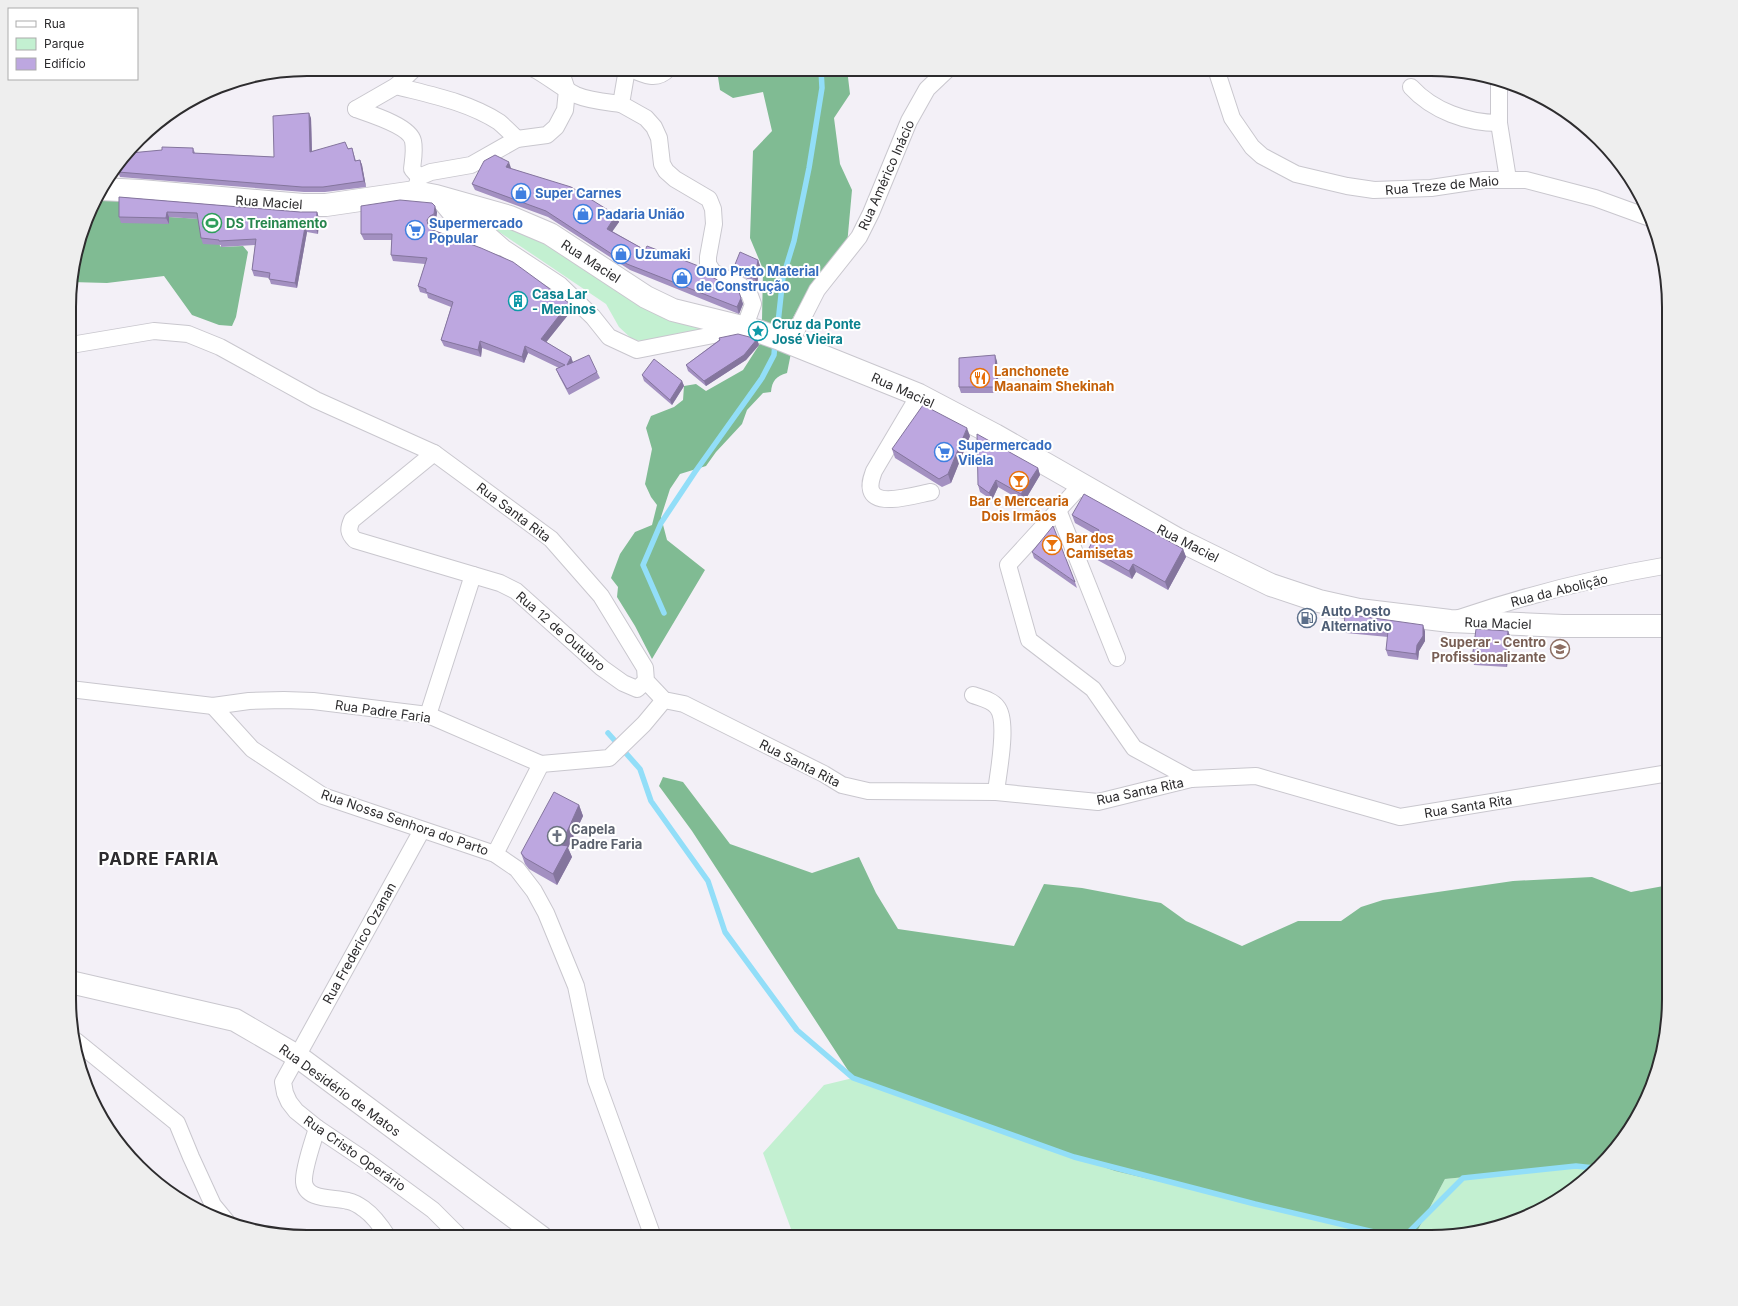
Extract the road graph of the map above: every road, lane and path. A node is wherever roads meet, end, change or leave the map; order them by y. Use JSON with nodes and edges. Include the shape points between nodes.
{"nodes":[{"id":1,"x":407,"y":76,"type":"edge"},
{"id":2,"x":548,"y":76,"type":"edge"},
{"id":3,"x":562,"y":76,"type":"edge"},
{"id":4,"x":626,"y":76,"type":"edge"},
{"id":5,"x":941,"y":76,"type":"edge"},
{"id":6,"x":1218,"y":76,"type":"edge"},
{"id":7,"x":396,"y":86,"type":"junction"},
{"id":8,"x":1411,"y":86,"type":"dead end"},
{"id":9,"x":1499,"y":86,"type":"edge"},
{"id":10,"x":567,"y":90,"type":"junction"},
{"id":11,"x":621,"y":104,"type":"junction"},
{"id":12,"x":1499,"y":123,"type":"junction"},
{"id":13,"x":517,"y":139,"type":"junction"},
{"id":14,"x":1508,"y":179,"type":"junction"},
{"id":15,"x":417,"y":184,"type":"junction"},
{"id":16,"x":108,"y":189,"type":"edge"},
{"id":17,"x":436,"y":196,"type":"junction"},
{"id":18,"x":1643,"y":215,"type":"edge"},
{"id":19,"x":439,"y":229,"type":"dead end"},
{"id":20,"x":504,"y":248,"type":"junction"},
{"id":21,"x":751,"y":330,"type":"junction"},
{"id":22,"x":785,"y":341,"type":"junction"},
{"id":23,"x":76,"y":344,"type":"edge"},
{"id":24,"x":919,"y":395,"type":"junction"},
{"id":25,"x":434,"y":454,"type":"junction"},
{"id":26,"x":1081,"y":485,"type":"junction"},
{"id":27,"x":930,"y":492,"type":"dead end"},
{"id":28,"x":1058,"y":510,"type":"junction"},
{"id":29,"x":1662,"y":566,"type":"edge"},
{"id":30,"x":473,"y":575,"type":"junction"},
{"id":31,"x":1450,"y":621,"type":"junction"},
{"id":32,"x":1662,"y":626,"type":"edge"},
{"id":33,"x":1117,"y":658,"type":"dead end"},
{"id":34,"x":646,"y":681,"type":"junction"},
{"id":35,"x":76,"y":690,"type":"edge"},
{"id":36,"x":972,"y":695,"type":"dead end"},
{"id":37,"x":664,"y":700,"type":"junction"},
{"id":38,"x":213,"y":706,"type":"junction"},
{"id":39,"x":428,"y":715,"type":"junction"},
{"id":40,"x":541,"y":764,"type":"junction"},
{"id":41,"x":1662,"y":774,"type":"edge"},
{"id":42,"x":1191,"y":780,"type":"junction"},
{"id":43,"x":996,"y":792,"type":"junction"},
{"id":44,"x":422,"y":830,"type":"junction"},
{"id":45,"x":495,"y":854,"type":"junction"},
{"id":46,"x":76,"y":983,"type":"edge"},
{"id":47,"x":80,"y":1044,"type":"edge"},
{"id":48,"x":296,"y":1056,"type":"junction"},
{"id":49,"x":317,"y":1128,"type":"junction"},
{"id":50,"x":219,"y":1212,"type":"edge"},
{"id":51,"x":384,"y":1230,"type":"edge"},
{"id":52,"x":453,"y":1230,"type":"edge"},
{"id":53,"x":532,"y":1230,"type":"edge"},
{"id":54,"x":650,"y":1230,"type":"edge"}],
"edges":[{"from":1,"to":7,"type":"street"},
{"from":2,"to":10,"type":"street"},
{"from":3,"to":10,"type":"street"},
{"from":4,"to":11,"type":"street"},
{"from":5,"to":22,"type":"street","name":"Rua Américo Inácio","via":[[927,89],[908,121],[859,238],[817,290]]},
{"from":6,"to":14,"type":"street","name":"Rua Treze de Maio","via":[[1232,118],[1252,146],[1262,156],[1296,174],[1374,190],[1432,188]]},
{"from":7,"to":13,"type":"street","via":[[471,108],[499,122]]},
{"from":7,"to":15,"type":"street","via":[[356,109],[391,122],[408,132],[413,139],[412,169]]},
{"from":8,"to":12,"type":"street","via":[[1426,102],[1450,113],[1479,121]]},
{"from":9,"to":12,"type":"street"},
{"from":10,"to":11,"type":"street","via":[[585,98]]},
{"from":10,"to":13,"type":"street","via":[[565,110],[556,127],[547,135]]},
{"from":11,"to":21,"type":"street","via":[[646,118],[654,127],[659,138],[662,164],[666,171],[709,199],[714,224],[708,264],[713,272],[741,286],[749,293],[753,304]]},
{"from":12,"to":14,"type":"street"},
{"from":13,"to":15,"type":"street","via":[[471,165],[431,172]]},
{"from":14,"to":18,"type":"street","name":"Rua Treze de Maio","via":[[1526,180],[1566,189]]},
{"from":15,"to":16,"type":"main road","name":"Rua Maciel","via":[[326,205]]},
{"from":15,"to":17,"type":"main road","name":"Rua Maciel"},
{"from":17,"to":20,"type":"street","via":[[450,213],[479,226]]},
{"from":17,"to":21,"type":"main road","name":"Rua Maciel","via":[[510,216],[550,234],[646,297],[673,310]]},
{"from":19,"to":20,"type":"street"},
{"from":20,"to":21,"type":"street","via":[[560,285],[609,337],[637,350]]},
{"from":21,"to":22,"type":"main road","name":"Rua Maciel"},
{"from":22,"to":24,"type":"main road","name":"Rua Maciel"},
{"from":23,"to":25,"type":"street","name":"Rua Santa Rita","via":[[154,331],[188,334],[220,347],[316,400]]},
{"from":24,"to":26,"type":"main road","name":"Rua Maciel"},
{"from":24,"to":27,"type":"street","via":[[874,471],[870,489],[878,497],[897,500]]},
{"from":25,"to":30,"type":"street","via":[[352,520],[348,527],[349,534],[355,540]]},
{"from":25,"to":34,"type":"street","name":"Rua Santa Rita","via":[[551,539],[601,596],[645,668]]},
{"from":26,"to":28,"type":"street"},
{"from":26,"to":31,"type":"main road","name":"Rua Maciel","via":[[1177,539],[1271,585],[1319,601],[1359,610]]},
{"from":28,"to":33,"type":"street"},
{"from":28,"to":42,"type":"street","via":[[1008,565],[1029,640],[1093,689],[1134,748]]},
{"from":29,"to":31,"type":"street","name":"Rua da Abolição","via":[[1520,599]]},
{"from":30,"to":34,"type":"street","name":"Rua 12 de Outubro","via":[[516,591],[623,684],[637,689]]},
{"from":30,"to":39,"type":"street"},
{"from":31,"to":32,"type":"main road","name":"Rua Maciel","via":[[1563,626]]},
{"from":34,"to":37,"type":"street","name":"Rua Santa Rita"},
{"from":35,"to":38,"type":"street","name":"Rua Padre Faria"},
{"from":36,"to":43,"type":"street","via":[[997,706],[1001,714],[1003,724]]},
{"from":37,"to":40,"type":"street","name":"Rua Padre Faria","via":[[644,724],[609,758]]},
{"from":37,"to":43,"type":"street","name":"Rua Santa Rita","via":[[684,704],[842,785],[868,791]]},
{"from":38,"to":39,"type":"street","name":"Rua Padre Faria","via":[[248,701],[313,701]]},
{"from":38,"to":44,"type":"street","name":"Rua Nossa Senhora do Parto","via":[[252,749],[323,796]]},
{"from":39,"to":40,"type":"street","name":"Rua Padre Faria"},
{"from":40,"to":45,"type":"street"},
{"from":41,"to":42,"type":"street","name":"Rua Santa Rita","via":[[1400,817],[1256,776]]},
{"from":42,"to":43,"type":"street","name":"Rua Santa Rita","via":[[1098,802]]},
{"from":44,"to":45,"type":"street","name":"Rua Nossa Senhora do Parto"},
{"from":44,"to":48,"type":"street","name":"Rua Frederico Ozanan"},
{"from":45,"to":54,"type":"street","name":"Rua Nossa Senhora do Parto","via":[[517,869],[534,890],[546,913],[576,986],[596,1080]]},
{"from":46,"to":48,"type":"main road","name":"Rua Desidério de Matos","via":[[235,1020]]},
{"from":47,"to":50,"type":"street","via":[[178,1123],[190,1157]]},
{"from":48,"to":49,"type":"street","name":"Rua Cristo Operário","via":[[283,1082],[285,1093],[296,1111]]},
{"from":48,"to":53,"type":"main road","name":"Rua Desidério de Matos"},
{"from":49,"to":51,"type":"street","via":[[304,1175],[307,1190],[313,1195],[348,1201],[364,1208]]},
{"from":49,"to":52,"type":"street","name":"Rua Cristo Operário","via":[[403,1187],[433,1210]]}]}
